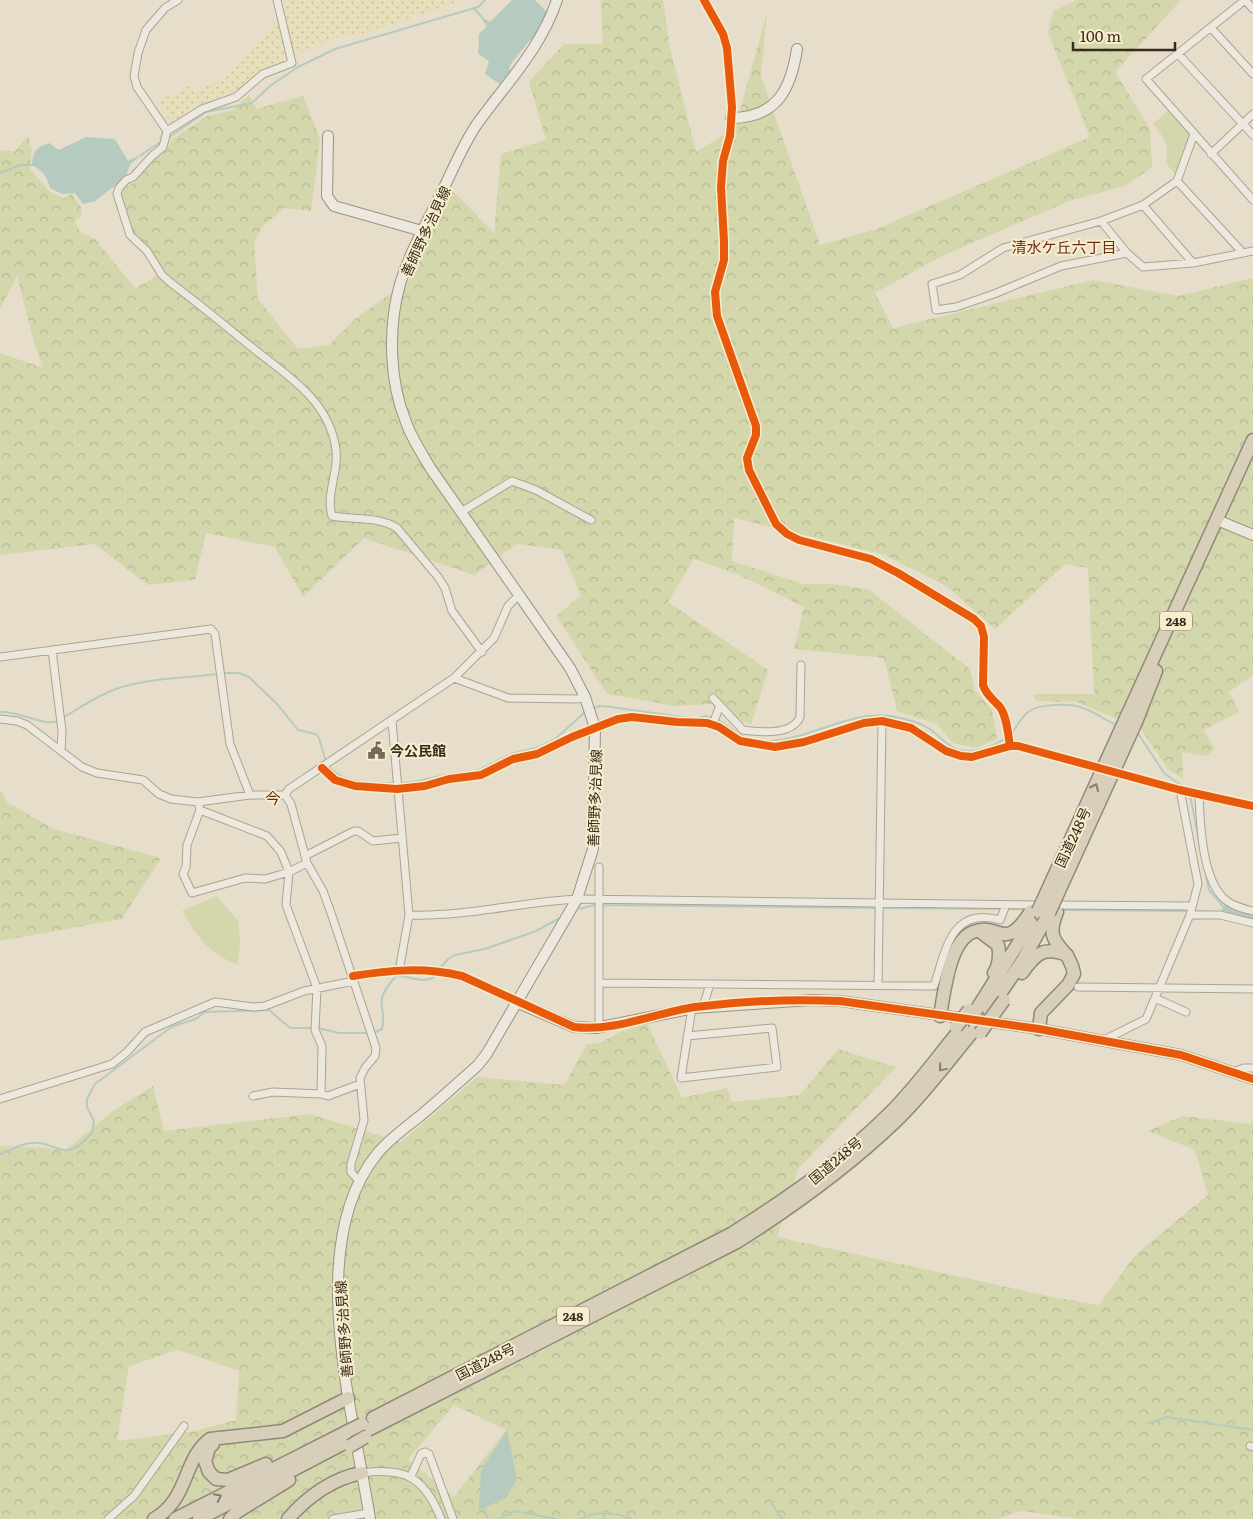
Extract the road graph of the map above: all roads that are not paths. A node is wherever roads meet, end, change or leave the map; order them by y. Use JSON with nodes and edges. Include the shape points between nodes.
{"nodes":[{"id":1,"x":277,"y":0,"type":"edge"},
{"id":2,"x":557,"y":0,"type":"edge"},
{"id":3,"x":704,"y":0,"type":"edge"},
{"id":4,"x":176,"y":1,"type":"edge"},
{"id":5,"x":1253,"y":9,"type":"edge"},
{"id":6,"x":1212,"y":29,"type":"junction"},
{"id":7,"x":797,"y":49,"type":"dead end"},
{"id":8,"x":1178,"y":55,"type":"junction"},
{"id":9,"x":1253,"y":74,"type":"edge"},
{"id":10,"x":1253,"y":114,"type":"edge"},
{"id":11,"x":731,"y":118,"type":"junction"},
{"id":12,"x":1242,"y":124,"type":"junction"},
{"id":13,"x":1194,"y":134,"type":"junction"},
{"id":14,"x":166,"y":136,"type":"junction"},
{"id":15,"x":328,"y":136,"type":"dead end"},
{"id":16,"x":1253,"y":136,"type":"edge"},
{"id":17,"x":1211,"y":154,"type":"junction"},
{"id":18,"x":1177,"y":181,"type":"junction"},
{"id":19,"x":1253,"y":200,"type":"edge"},
{"id":20,"x":1143,"y":205,"type":"junction"},
{"id":21,"x":1101,"y":221,"type":"junction"},
{"id":22,"x":422,"y":231,"type":"junction"},
{"id":23,"x":1253,"y":251,"type":"edge"},
{"id":24,"x":1127,"y":253,"type":"junction"},
{"id":25,"x":1243,"y":253,"type":"junction"},
{"id":26,"x":1193,"y":263,"type":"junction"},
{"id":27,"x":1253,"y":440,"type":"edge"},
{"id":28,"x":461,"y":512,"type":"junction"},
{"id":29,"x":592,"y":520,"type":"dead end"},
{"id":30,"x":1217,"y":520,"type":"junction"},
{"id":31,"x":1253,"y":535,"type":"edge"},
{"id":32,"x":518,"y":596,"type":"junction"},
{"id":33,"x":52,"y":650,"type":"junction"},
{"id":34,"x":482,"y":652,"type":"junction"},
{"id":35,"x":0,"y":657,"type":"edge"},
{"id":36,"x":801,"y":665,"type":"dead end"},
{"id":37,"x":454,"y":678,"type":"junction"},
{"id":38,"x":713,"y":698,"type":"dead end"},
{"id":39,"x":720,"y":705,"type":"junction"},
{"id":40,"x":588,"y":706,"type":"junction"},
{"id":41,"x":0,"y":719,"type":"edge"},
{"id":42,"x":1131,"y":720,"type":"junction"},
{"id":43,"x":392,"y":721,"type":"junction"},
{"id":44,"x":882,"y":721,"type":"junction"},
{"id":45,"x":713,"y":724,"type":"junction"},
{"id":46,"x":595,"y":728,"type":"junction"},
{"id":47,"x":743,"y":730,"type":"junction"},
{"id":48,"x":737,"y":740,"type":"junction"},
{"id":49,"x":1009,"y":743,"type":"junction"},
{"id":50,"x":62,"y":751,"type":"junction"},
{"id":51,"x":322,"y":768,"type":"junction"},
{"id":52,"x":397,"y":788,"type":"junction"},
{"id":53,"x":1180,"y":790,"type":"junction"},
{"id":54,"x":1195,"y":793,"type":"junction"},
{"id":55,"x":250,"y":795,"type":"junction"},
{"id":56,"x":285,"y":795,"type":"junction"},
{"id":57,"x":198,"y":802,"type":"junction"},
{"id":58,"x":1253,"y":806,"type":"edge"},
{"id":59,"x":200,"y":810,"type":"junction"},
{"id":60,"x":402,"y":838,"type":"junction"},
{"id":61,"x":306,"y":860,"type":"junction"},
{"id":62,"x":599,"y":867,"type":"dead end"},
{"id":63,"x":289,"y":872,"type":"junction"},
{"id":64,"x":577,"y":899,"type":"junction"},
{"id":65,"x":600,"y":901,"type":"junction"},
{"id":66,"x":881,"y":903,"type":"junction"},
{"id":67,"x":1006,"y":905,"type":"junction"},
{"id":68,"x":1191,"y":906,"type":"junction"},
{"id":69,"x":1253,"y":911,"type":"edge"},
{"id":70,"x":1044,"y":912,"type":"junction"},
{"id":71,"x":409,"y":915,"type":"junction"},
{"id":72,"x":1190,"y":915,"type":"junction"},
{"id":73,"x":1253,"y":923,"type":"edge"},
{"id":74,"x":978,"y":931,"type":"junction"},
{"id":75,"x":1067,"y":955,"type":"junction"},
{"id":76,"x":399,"y":971,"type":"junction"},
{"id":77,"x":354,"y":978,"type":"junction"},
{"id":78,"x":599,"y":983,"type":"junction"},
{"id":79,"x":710,"y":984,"type":"junction"},
{"id":80,"x":878,"y":985,"type":"junction"},
{"id":81,"x":1078,"y":987,"type":"dead end"},
{"id":82,"x":317,"y":988,"type":"junction"},
{"id":83,"x":1158,"y":988,"type":"junction"},
{"id":84,"x":1253,"y":989,"type":"edge"},
{"id":85,"x":1155,"y":998,"type":"junction"},
{"id":86,"x":516,"y":1002,"type":"junction"},
{"id":87,"x":703,"y":1007,"type":"junction"},
{"id":88,"x":692,"y":1008,"type":"junction"},
{"id":89,"x":972,"y":1011,"type":"junction"},
{"id":90,"x":1186,"y":1012,"type":"dead end"},
{"id":91,"x":940,"y":1016,"type":"junction"},
{"id":92,"x":599,"y":1028,"type":"junction"},
{"id":93,"x":1038,"y":1029,"type":"junction"},
{"id":94,"x":968,"y":1031,"type":"junction"},
{"id":95,"x":687,"y":1036,"type":"junction"},
{"id":96,"x":1102,"y":1040,"type":"junction"},
{"id":97,"x":1253,"y":1068,"type":"edge"},
{"id":98,"x":1233,"y":1072,"type":"junction"},
{"id":99,"x":1253,"y":1079,"type":"edge"},
{"id":100,"x":360,"y":1084,"type":"junction"},
{"id":101,"x":321,"y":1094,"type":"junction"},
{"id":102,"x":253,"y":1096,"type":"dead end"},
{"id":103,"x":0,"y":1099,"type":"edge"},
{"id":104,"x":359,"y":1181,"type":"junction"},
{"id":105,"x":348,"y":1398,"type":"junction"},
{"id":106,"x":184,"y":1426,"type":"dead end"},
{"id":107,"x":364,"y":1431,"type":"junction"},
{"id":108,"x":223,"y":1436,"type":"junction"},
{"id":109,"x":348,"y":1437,"type":"junction"},
{"id":110,"x":362,"y":1473,"type":"junction"},
{"id":111,"x":412,"y":1476,"type":"junction"},
{"id":112,"x":370,"y":1516,"type":"edge"},
{"id":113,"x":108,"y":1519,"type":"edge"},
{"id":114,"x":154,"y":1519,"type":"edge"},
{"id":115,"x":175,"y":1519,"type":"edge"},
{"id":116,"x":199,"y":1519,"type":"edge"},
{"id":117,"x":230,"y":1519,"type":"edge"},
{"id":118,"x":288,"y":1519,"type":"edge"},
{"id":119,"x":333,"y":1519,"type":"edge"},
{"id":120,"x":441,"y":1519,"type":"edge"},
{"id":121,"x":453,"y":1519,"type":"edge"}],
"edges":[{"from":1,"to":14,"type":"street","via":[[292,63],[263,74],[236,97],[202,109]]},
{"from":2,"to":22,"type":"main road","name":"善師野多治見線","via":[[535,45],[476,126]]},
{"from":3,"to":11,"type":"street","via":[[727,48]]},
{"from":4,"to":14,"type":"street","via":[[165,8],[146,30],[134,76]]},
{"from":5,"to":6,"type":"street","via":[[1245,0]]},
{"from":6,"to":8,"type":"street"},
{"from":6,"to":9,"type":"street"},
{"from":7,"to":11,"type":"main road","via":[[791,80],[778,100],[745,118]]},
{"from":8,"to":12,"type":"street"},
{"from":8,"to":13,"type":"street","via":[[1146,79]]},
{"from":10,"to":12,"type":"street"},
{"from":11,"to":49,"type":"street","via":[[721,187],[724,260],[714,300],[756,426],[747,458],[749,470],[776,524],[787,534],[871,559],[978,622],[984,636],[983,685],[1001,708]]},
{"from":12,"to":16,"type":"street"},
{"from":12,"to":17,"type":"street"},
{"from":13,"to":17,"type":"street"},
{"from":13,"to":18,"type":"street"},
{"from":14,"to":34,"type":"street","via":[[134,177],[118,188],[117,201],[130,235],[147,251],[171,283],[304,388],[327,421],[336,445],[337,463],[329,502],[332,516],[370,520],[397,528],[438,577],[452,612]]},
{"from":15,"to":22,"type":"main road","via":[[327,196],[330,202],[334,206]]},
{"from":17,"to":19,"type":"street"},
{"from":18,"to":20,"type":"street"},
{"from":18,"to":25,"type":"street"},
{"from":20,"to":21,"type":"street"},
{"from":20,"to":26,"type":"street"},
{"from":21,"to":24,"type":"street"},
{"from":21,"to":24,"type":"street","via":[[1004,248],[960,275],[932,284],[936,310],[994,294],[1061,266]]},
{"from":22,"to":28,"type":"main road","name":"善師野多治見線","via":[[400,285],[396,304],[392,349],[396,385],[412,437]]},
{"from":23,"to":25,"type":"street"},
{"from":24,"to":26,"type":"street","via":[[1143,267]]},
{"from":25,"to":26,"type":"street"},
{"from":27,"to":30,"type":"highway","name":"国道248号","number":"248"},
{"from":28,"to":29,"type":"street","via":[[512,481]]},
{"from":28,"to":32,"type":"main road","name":"善師野多治見線"},
{"from":30,"to":31,"type":"main road"},
{"from":30,"to":42,"type":"highway","name":"国道248号","number":"248"},
{"from":32,"to":34,"type":"street","via":[[508,606],[497,634]]},
{"from":32,"to":40,"type":"main road","name":"善師野多治見線","via":[[570,668]]},
{"from":33,"to":35,"type":"street"},
{"from":33,"to":50,"type":"street"},
{"from":33,"to":55,"type":"street","via":[[210,629],[215,634],[230,744]]},
{"from":34,"to":37,"type":"street"},
{"from":36,"to":47,"type":"street","via":[[798,721],[783,730]]},
{"from":37,"to":40,"type":"street","via":[[508,698],[577,699]]},
{"from":37,"to":43,"type":"street"},
{"from":38,"to":39,"type":"street"},
{"from":39,"to":45,"type":"street"},
{"from":39,"to":47,"type":"street"},
{"from":40,"to":46,"type":"main road","name":"善師野多治見線"},
{"from":41,"to":50,"type":"street","via":[[27,725]]},
{"from":70,"to":42,"type":"highway","name":"国道248号","number":"248","one_way":true,"bridge":true,"via":[[1046,895]]},
{"from":42,"to":70,"type":"highway","name":"国道248号","number":"248","bridge":true,"via":[[1075,873]]},
{"from":43,"to":51,"type":"street"},
{"from":43,"to":52,"type":"street"},
{"from":44,"to":48,"type":"street","via":[[864,723],[790,745],[757,746]]},
{"from":44,"to":49,"type":"street","via":[[911,728],[946,751],[961,756],[984,755]]},
{"from":44,"to":66,"type":"street"},
{"from":45,"to":46,"type":"street","via":[[632,717]]},
{"from":45,"to":48,"type":"street"},
{"from":46,"to":52,"type":"street","via":[[480,775]]},
{"from":46,"to":64,"type":"main road","name":"善師野多治見線","via":[[595,833],[590,863]]},
{"from":47,"to":48,"type":"street"},
{"from":49,"to":53,"type":"street"},
{"from":50,"to":57,"type":"street","via":[[70,759],[97,773],[142,780],[171,799]]},
{"from":51,"to":52,"type":"street","via":[[335,780],[355,786]]},
{"from":51,"to":56,"type":"street"},
{"from":52,"to":60,"type":"street"},
{"from":53,"to":54,"type":"street"},
{"from":53,"to":68,"type":"street","via":[[1198,880]]},
{"from":54,"to":58,"type":"street"},
{"from":54,"to":69,"type":"street","via":[[1211,879],[1226,901]]},
{"from":55,"to":56,"type":"street"},
{"from":55,"to":57,"type":"street"},
{"from":56,"to":61,"type":"street","via":[[291,804]]},
{"from":57,"to":59,"type":"street"},
{"from":59,"to":63,"type":"street","via":[[267,836],[282,852]]},
{"from":59,"to":63,"type":"street","via":[[187,845],[183,874],[192,893],[245,878],[265,879]]},
{"from":60,"to":61,"type":"street","via":[[374,840],[354,831]]},
{"from":60,"to":71,"type":"street"},
{"from":61,"to":63,"type":"street"},
{"from":61,"to":77,"type":"street","via":[[323,891]]},
{"from":62,"to":65,"type":"street"},
{"from":63,"to":82,"type":"street","via":[[286,906]]},
{"from":64,"to":65,"type":"street"},
{"from":64,"to":71,"type":"street","via":[[440,916]]},
{"from":64,"to":86,"type":"main road","name":"善師野多治見線"},
{"from":65,"to":66,"type":"street"},
{"from":65,"to":78,"type":"street"},
{"from":66,"to":67,"type":"street"},
{"from":66,"to":80,"type":"street"},
{"from":67,"to":68,"type":"street"},
{"from":67,"to":80,"type":"street","via":[[1000,920],[972,918],[951,934],[934,986]]},
{"from":68,"to":72,"type":"street"},
{"from":70,"to":74,"type":"highway","via":[[1011,933]]},
{"from":70,"to":75,"type":"highway","via":[[1052,938]]},
{"from":70,"to":89,"type":"highway","name":"国道248号","number":"248"},
{"from":70,"to":94,"type":"highway","name":"国道248号","number":"248","via":[[1022,960],[988,1010]]},
{"from":71,"to":76,"type":"street"},
{"from":72,"to":73,"type":"street","via":[[1220,915]]},
{"from":72,"to":83,"type":"street"},
{"from":74,"to":89,"type":"highway","via":[[993,939],[1000,953],[998,967]]},
{"from":74,"to":91,"type":"highway","via":[[971,932],[960,942],[945,987]]},
{"from":75,"to":93,"type":"highway","via":[[1074,974],[1068,985],[1041,1013]]},
{"from":75,"to":94,"type":"highway","bridge":true,"via":[[1050,950],[1042,952],[1028,964],[1004,1000]]},
{"from":76,"to":77,"type":"street"},
{"from":76,"to":86,"type":"street","via":[[462,976]]},
{"from":77,"to":82,"type":"street"},
{"from":77,"to":100,"type":"street","via":[[376,1048],[375,1056],[364,1068]]},
{"from":78,"to":79,"type":"street"},
{"from":78,"to":92,"type":"street"},
{"from":79,"to":80,"type":"street"},
{"from":79,"to":87,"type":"street"},
{"from":81,"to":83,"type":"street"},
{"from":82,"to":101,"type":"street","via":[[315,1030],[322,1046]]},
{"from":82,"to":103,"type":"street","via":[[285,996],[265,1006],[215,1002],[145,1032],[112,1064]]},
{"from":83,"to":84,"type":"street"},
{"from":83,"to":85,"type":"street"},
{"from":85,"to":90,"type":"street"},
{"from":85,"to":96,"type":"street","via":[[1146,1019]]},
{"from":86,"to":92,"type":"main road","via":[[574,1027]]},
{"from":86,"to":104,"type":"main road","name":"善師野多治見線","via":[[477,1066],[393,1138],[377,1154]]},
{"from":87,"to":88,"type":"main road"},
{"from":87,"to":91,"type":"main road","via":[[840,1001]]},
{"from":88,"to":92,"type":"main road"},
{"from":88,"to":95,"type":"street"},
{"from":89,"to":94,"type":"highway","name":"国道248号","number":"248"},
{"from":91,"to":93,"type":"main road"},
{"from":93,"to":96,"type":"main road"},
{"from":94,"to":107,"type":"highway","name":"国道248号","number":"248","via":[[897,1105],[812,1180],[731,1234]]},
{"from":94,"to":107,"type":"highway","name":"国道248号","number":"248","one_way":true,"via":[[898,1119],[826,1182],[787,1210],[737,1242]]},
{"from":95,"to":95,"type":"street","via":[[681,1078],[777,1067],[772,1028]]},
{"from":96,"to":98,"type":"main road","via":[[1181,1055]]},
{"from":97,"to":98,"type":"street"},
{"from":98,"to":99,"type":"main road"},
{"from":100,"to":101,"type":"street","via":[[328,1096]]},
{"from":100,"to":104,"type":"street","via":[[364,1120],[351,1164],[351,1172]]},
{"from":101,"to":102,"type":"street","via":[[273,1092]]},
{"from":104,"to":105,"type":"main road","name":"善師野多治見線","via":[[346,1218],[338,1292]]},
{"from":105,"to":108,"type":"highway","via":[[283,1431]]},
{"from":105,"to":110,"type":"main road","name":"善師野多治見線"},
{"from":106,"to":113,"type":"street","via":[[134,1496]]},
{"from":107,"to":109,"type":"highway","name":"国道248号","number":"248","bridge":true},
{"from":108,"to":109,"type":"highway","via":[[209,1448],[205,1461],[216,1478],[228,1480],[321,1437]]},
{"from":108,"to":114,"type":"highway","via":[[202,1445],[178,1497]]},
{"from":115,"to":109,"type":"highway","name":"国道248号","number":"248","one_way":true},
{"from":109,"to":116,"type":"highway","name":"国道248号","number":"248"},
{"from":109,"to":117,"type":"highway"},
{"from":110,"to":111,"type":"street"},
{"from":110,"to":112,"type":"main road","name":"善師野多治見線"},
{"from":110,"to":118,"type":"highway","via":[[321,1490]]},
{"from":111,"to":120,"type":"street","via":[[430,1493]]},
{"from":111,"to":121,"type":"street","via":[[421,1454],[429,1454]]},
{"from":112,"to":119,"type":"street"}]}
